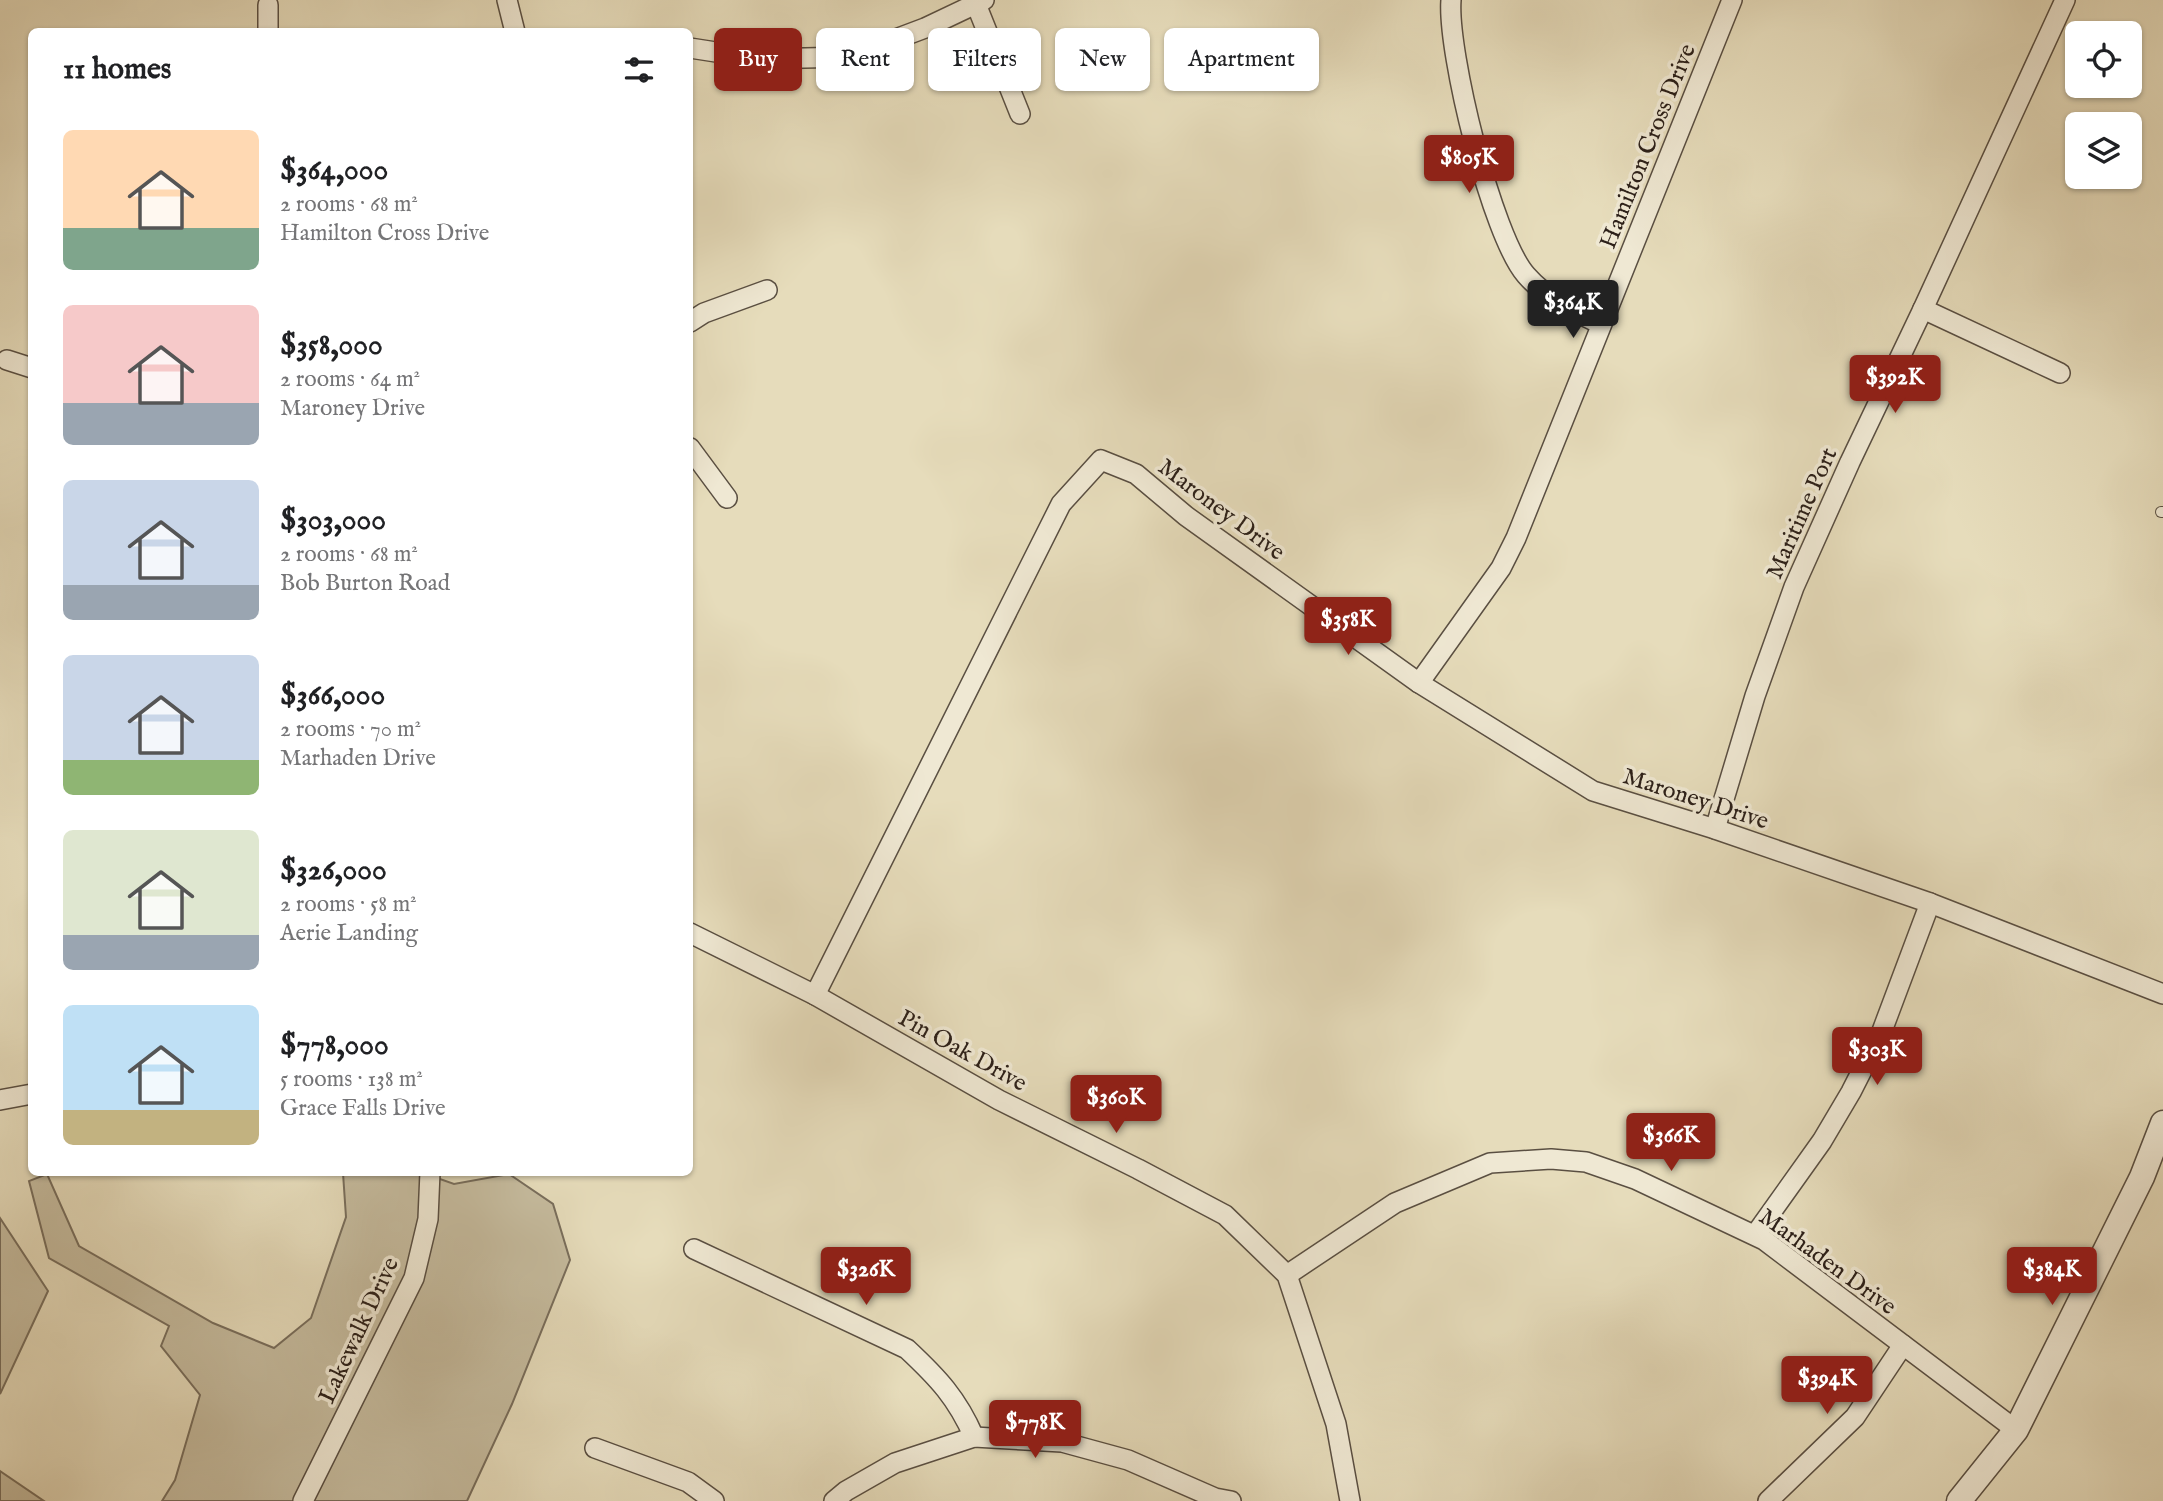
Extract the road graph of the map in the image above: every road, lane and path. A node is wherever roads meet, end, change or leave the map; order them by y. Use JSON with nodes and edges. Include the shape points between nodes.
{"nodes":[{"id":1,"x":507,"y":0,"type":"edge"},
{"id":2,"x":1451,"y":0,"type":"edge"},
{"id":3,"x":1732,"y":0,"type":"edge"},
{"id":4,"x":2065,"y":0,"type":"edge"},
{"id":5,"x":980,"y":2,"type":"edge"},
{"id":6,"x":268,"y":5,"type":"dead end"},
{"id":7,"x":268,"y":28,"type":"edge"},
{"id":8,"x":513,"y":28,"type":"edge"},
{"id":9,"x":693,"y":48,"type":"edge"},
{"id":10,"x":1020,"y":114,"type":"dead end"},
{"id":11,"x":767,"y":290,"type":"dead end"},
{"id":12,"x":1923,"y":310,"type":"junction"},
{"id":13,"x":693,"y":320,"type":"edge"},
{"id":14,"x":1601,"y":324,"type":"junction"},
{"id":15,"x":7,"y":360,"type":"dead end"},
{"id":16,"x":28,"y":367,"type":"edge"},
{"id":17,"x":2060,"y":373,"type":"dead end"},
{"id":18,"x":693,"y":452,"type":"edge"},
{"id":19,"x":727,"y":498,"type":"dead end"},
{"id":20,"x":1419,"y":683,"type":"junction"},
{"id":21,"x":1715,"y":829,"type":"junction"},
{"id":22,"x":1930,"y":903,"type":"junction"},
{"id":23,"x":693,"y":934,"type":"edge"},
{"id":24,"x":2163,"y":993,"type":"edge"},
{"id":25,"x":815,"y":995,"type":"junction"},
{"id":26,"x":28,"y":1095,"type":"edge"},
{"id":27,"x":0,"y":1100,"type":"edge"},
{"id":28,"x":2163,"y":1123,"type":"edge"},
{"id":29,"x":430,"y":1176,"type":"edge"},
{"id":30,"x":1755,"y":1235,"type":"junction"},
{"id":31,"x":694,"y":1249,"type":"dead end"},
{"id":32,"x":1287,"y":1275,"type":"junction"},
{"id":33,"x":1903,"y":1345,"type":"junction"},
{"id":34,"x":2016,"y":1430,"type":"junction"},
{"id":35,"x":974,"y":1437,"type":"junction"},
{"id":36,"x":595,"y":1448,"type":"dead end"},
{"id":37,"x":303,"y":1501,"type":"edge"},
{"id":38,"x":714,"y":1501,"type":"edge"},
{"id":39,"x":834,"y":1501,"type":"edge"},
{"id":40,"x":1231,"y":1501,"type":"edge"},
{"id":41,"x":1350,"y":1501,"type":"edge"},
{"id":42,"x":1768,"y":1501,"type":"edge"},
{"id":43,"x":1959,"y":1501,"type":"edge"}],
"edges":[{"from":1,"to":8,"type":"street"},
{"from":2,"to":14,"type":"street","via":[[1455,55],[1470,122],[1513,257],[1524,274],[1560,305]]},
{"from":3,"to":14,"type":"street","name":"Hamilton Cross Drive"},
{"from":4,"to":12,"type":"street","name":"Maritime Port"},
{"from":5,"to":9,"type":"street","via":[[848,57],[761,59]]},
{"from":5,"to":10,"type":"street"},
{"from":6,"to":7,"type":"street"},
{"from":11,"to":13,"type":"street"},
{"from":12,"to":17,"type":"street"},
{"from":12,"to":21,"type":"street","name":"Maritime Port","via":[[1794,587]]},
{"from":14,"to":20,"type":"street","name":"Hamilton Cross Drive","via":[[1501,568]]},
{"from":15,"to":16,"type":"street"},
{"from":18,"to":19,"type":"street"},
{"from":20,"to":21,"type":"street","name":"Maroney Drive","via":[[1593,791]]},
{"from":20,"to":25,"type":"street","name":"Maroney Drive","via":[[1186,516],[1136,474],[1101,460],[1061,504]]},
{"from":21,"to":22,"type":"street","name":"Maroney Drive"},
{"from":22,"to":24,"type":"street","name":"Maroney Drive"},
{"from":22,"to":30,"type":"street","via":[[1882,1031],[1851,1092]]},
{"from":23,"to":25,"type":"street","name":"Pin Oak Drive"},
{"from":25,"to":32,"type":"street","name":"Pin Oak Drive","via":[[999,1100],[1224,1215]]},
{"from":26,"to":27,"type":"street"},
{"from":28,"to":34,"type":"street","via":[[2142,1177]]},
{"from":29,"to":37,"type":"street","name":"Lakewalk Drive","via":[[428,1219],[414,1278]]},
{"from":30,"to":32,"type":"street","name":"Marhaden Drive","via":[[1635,1179],[1586,1162],[1490,1163],[1395,1203]]},
{"from":30,"to":33,"type":"street","name":"Marhaden Drive"},
{"from":31,"to":35,"type":"street","via":[[907,1349],[962,1409]]},
{"from":32,"to":41,"type":"street","name":"Pin Oak Drive","via":[[1336,1424]]},
{"from":33,"to":34,"type":"street","name":"Marhaden Drive"},
{"from":33,"to":42,"type":"street","via":[[1855,1417]]},
{"from":34,"to":43,"type":"street"},
{"from":35,"to":39,"type":"street","via":[[895,1463]]},
{"from":35,"to":40,"type":"street","via":[[1062,1442],[1128,1460]]},
{"from":36,"to":38,"type":"street","via":[[688,1482]]}]}
